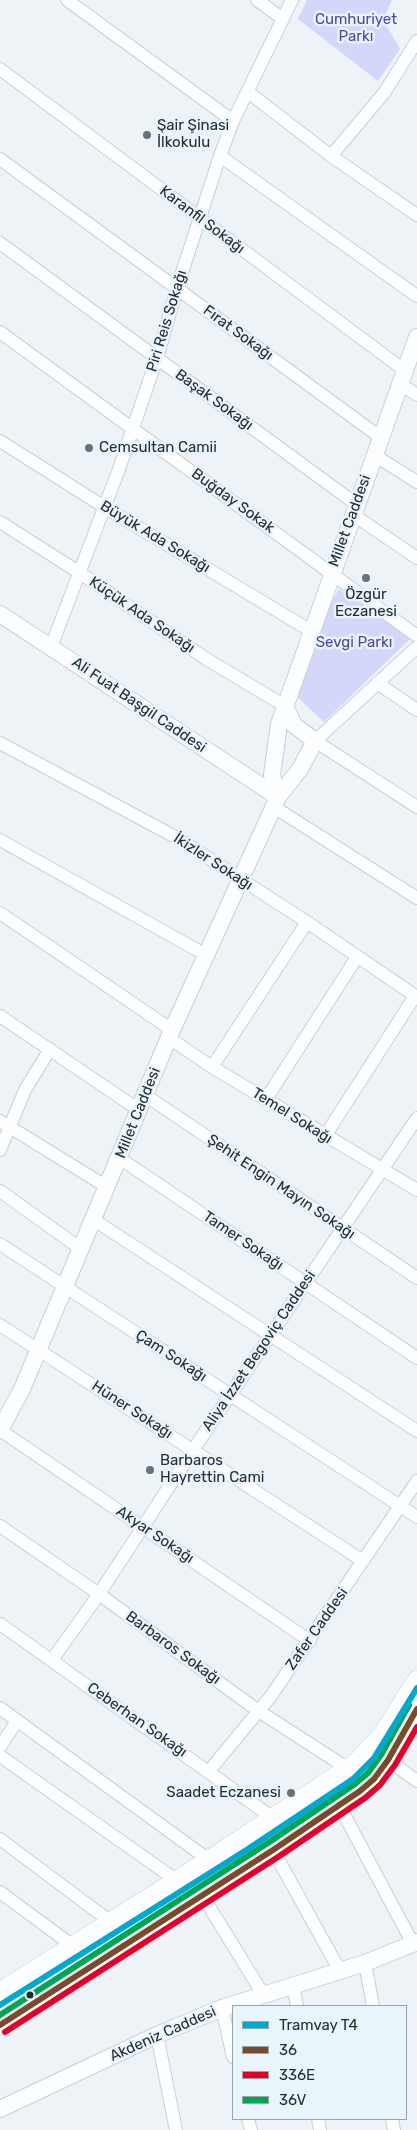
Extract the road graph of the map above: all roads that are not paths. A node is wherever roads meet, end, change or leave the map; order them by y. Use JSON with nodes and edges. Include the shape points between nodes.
{"nodes":[{"id":1,"x":67,"y":0,"type":"edge"},
{"id":2,"x":256,"y":0,"type":"edge"},
{"id":3,"x":292,"y":0,"type":"edge"},
{"id":4,"x":283,"y":19,"type":"junction"},
{"id":5,"x":417,"y":42,"type":"edge"},
{"id":6,"x":0,"y":69,"type":"edge"},
{"id":7,"x":248,"y":92,"type":"junction"},
{"id":8,"x":233,"y":121,"type":"junction"},
{"id":9,"x":220,"y":156,"type":"junction"},
{"id":10,"x":331,"y":156,"type":"junction"},
{"id":11,"x":0,"y":159,"type":"edge"},
{"id":12,"x":417,"y":214,"type":"edge"},
{"id":13,"x":199,"y":218,"type":"junction"},
{"id":14,"x":0,"y":242,"type":"edge"},
{"id":15,"x":176,"y":288,"type":"junction"},
{"id":16,"x":417,"y":296,"type":"edge"},
{"id":17,"x":0,"y":332,"type":"edge"},
{"id":18,"x":417,"y":337,"type":"edge"},
{"id":19,"x":157,"y":358,"type":"junction"},
{"id":20,"x":402,"y":376,"type":"junction"},
{"id":21,"x":417,"y":395,"type":"edge"},
{"id":22,"x":133,"y":429,"type":"junction"},
{"id":23,"x":380,"y":437,"type":"junction"},
{"id":24,"x":0,"y":441,"type":"edge"},
{"id":25,"x":374,"y":455,"type":"junction"},
{"id":26,"x":417,"y":482,"type":"edge"},
{"id":27,"x":106,"y":508,"type":"junction"},
{"id":28,"x":354,"y":509,"type":"junction"},
{"id":29,"x":0,"y":522,"type":"edge"},
{"id":30,"x":417,"y":558,"type":"edge"},
{"id":31,"x":332,"y":572,"type":"junction"},
{"id":32,"x":80,"y":573,"type":"junction"},
{"id":33,"x":0,"y":614,"type":"edge"},
{"id":34,"x":311,"y":631,"type":"junction"},
{"id":35,"x":417,"y":636,"type":"edge"},
{"id":36,"x":51,"y":646,"type":"junction"},
{"id":37,"x":417,"y":647,"type":"edge"},
{"id":38,"x":377,"y":683,"type":"junction"},
{"id":39,"x":284,"y":706,"type":"junction"},
{"id":40,"x":417,"y":710,"type":"edge"},
{"id":41,"x":277,"y":736,"type":"junction"},
{"id":42,"x":308,"y":737,"type":"junction"},
{"id":43,"x":0,"y":743,"type":"edge"},
{"id":44,"x":272,"y":766,"type":"junction"},
{"id":45,"x":239,"y":772,"type":"junction"},
{"id":46,"x":276,"y":802,"type":"junction"},
{"id":47,"x":417,"y":807,"type":"edge"},
{"id":48,"x":0,"y":840,"type":"edge"},
{"id":49,"x":241,"y":880,"type":"junction"},
{"id":50,"x":417,"y":898,"type":"edge"},
{"id":51,"x":0,"y":912,"type":"edge"},
{"id":52,"x":307,"y":922,"type":"junction"},
{"id":53,"x":206,"y":955,"type":"junction"},
{"id":54,"x":358,"y":956,"type":"junction"},
{"id":55,"x":416,"y":997,"type":"edge"},
{"id":56,"x":0,"y":1016,"type":"edge"},
{"id":57,"x":170,"y":1034,"type":"junction"},
{"id":58,"x":50,"y":1049,"type":"junction"},
{"id":59,"x":212,"y":1067,"type":"junction"},
{"id":60,"x":266,"y":1100,"type":"junction"},
{"id":61,"x":142,"y":1102,"type":"junction"},
{"id":62,"x":417,"y":1118,"type":"edge"},
{"id":63,"x":4,"y":1124,"type":"edge"},
{"id":64,"x":325,"y":1136,"type":"junction"},
{"id":65,"x":0,"y":1150,"type":"edge"},
{"id":66,"x":119,"y":1158,"type":"junction"},
{"id":67,"x":383,"y":1171,"type":"junction"},
{"id":68,"x":107,"y":1187,"type":"junction"},
{"id":69,"x":417,"y":1190,"type":"edge"},
{"id":70,"x":0,"y":1191,"type":"edge"},
{"id":71,"x":94,"y":1220,"type":"junction"},
{"id":72,"x":342,"y":1228,"type":"junction"},
{"id":73,"x":0,"y":1244,"type":"edge"},
{"id":74,"x":81,"y":1249,"type":"junction"},
{"id":75,"x":417,"y":1278,"type":"edge"},
{"id":76,"x":305,"y":1283,"type":"junction"},
{"id":77,"x":66,"y":1287,"type":"junction"},
{"id":78,"x":0,"y":1325,"type":"edge"},
{"id":79,"x":270,"y":1334,"type":"junction"},
{"id":80,"x":39,"y":1350,"type":"junction"},
{"id":81,"x":417,"y":1358,"type":"edge"},
{"id":82,"x":230,"y":1394,"type":"junction"},
{"id":83,"x":0,"y":1430,"type":"edge"},
{"id":84,"x":417,"y":1431,"type":"edge"},
{"id":85,"x":193,"y":1450,"type":"junction"},
{"id":86,"x":417,"y":1481,"type":"edge"},
{"id":87,"x":401,"y":1506,"type":"junction"},
{"id":88,"x":417,"y":1517,"type":"edge"},
{"id":89,"x":0,"y":1526,"type":"edge"},
{"id":90,"x":144,"y":1527,"type":"junction"},
{"id":91,"x":363,"y":1561,"type":"junction"},
{"id":92,"x":99,"y":1594,"type":"junction"},
{"id":93,"x":0,"y":1624,"type":"edge"},
{"id":94,"x":310,"y":1641,"type":"junction"},
{"id":95,"x":52,"y":1660,"type":"junction"},
{"id":96,"x":417,"y":1680,"type":"edge"},
{"id":97,"x":0,"y":1708,"type":"edge"},
{"id":98,"x":417,"y":1709,"type":"edge"},
{"id":99,"x":257,"y":1710,"type":"junction"},
{"id":100,"x":17,"y":1721,"type":"junction"},
{"id":101,"x":0,"y":1747,"type":"edge"},
{"id":102,"x":0,"y":1756,"type":"edge"},
{"id":103,"x":388,"y":1760,"type":"junction"},
{"id":104,"x":347,"y":1768,"type":"junction"},
{"id":105,"x":209,"y":1771,"type":"junction"},
{"id":106,"x":417,"y":1781,"type":"edge"},
{"id":107,"x":360,"y":1790,"type":"junction"},
{"id":108,"x":339,"y":1805,"type":"junction"},
{"id":109,"x":273,"y":1818,"type":"junction"},
{"id":110,"x":0,"y":1839,"type":"edge"},
{"id":111,"x":273,"y":1850,"type":"junction"},
{"id":112,"x":209,"y":1860,"type":"junction"},
{"id":113,"x":176,"y":1880,"type":"junction"},
{"id":114,"x":0,"y":1892,"type":"edge"},
{"id":115,"x":202,"y":1896,"type":"junction"},
{"id":116,"x":111,"y":1922,"type":"junction"},
{"id":117,"x":415,"y":1943,"type":"edge"},
{"id":118,"x":73,"y":1946,"type":"junction"},
{"id":119,"x":365,"y":1963,"type":"junction"},
{"id":120,"x":340,"y":1971,"type":"junction"},
{"id":121,"x":293,"y":1985,"type":"junction"},
{"id":122,"x":0,"y":1992,"type":"edge"},
{"id":123,"x":263,"y":1994,"type":"junction"},
{"id":124,"x":297,"y":2005,"type":"edge"},
{"id":125,"x":373,"y":2005,"type":"edge"},
{"id":126,"x":222,"y":2008,"type":"junction"},
{"id":127,"x":0,"y":2024,"type":"edge"},
{"id":128,"x":157,"y":2035,"type":"junction"},
{"id":129,"x":232,"y":2053,"type":"edge"},
{"id":130,"x":0,"y":2109,"type":"edge"},
{"id":131,"x":176,"y":2130,"type":"edge"}],
"edges":[{"from":1,"to":8,"type":"street"},
{"from":2,"to":4,"type":"street"},
{"from":3,"to":4,"type":"street","name":"Piri Reis Sokağı"},
{"from":4,"to":7,"type":"street","name":"Piri Reis Sokağı"},
{"from":5,"to":10,"type":"street","via":[[384,93]]},
{"from":6,"to":13,"type":"street","name":"Karanfil Sokağı"},
{"from":7,"to":8,"type":"street","name":"Piri Reis Sokağı"},
{"from":7,"to":10,"type":"street"},
{"from":8,"to":9,"type":"street","name":"Piri Reis Sokağı"},
{"from":9,"to":13,"type":"street","name":"Piri Reis Sokağı"},
{"from":9,"to":16,"type":"street"},
{"from":10,"to":12,"type":"street"},
{"from":11,"to":15,"type":"street","name":"Fırat Sokağı"},
{"from":13,"to":15,"type":"street","name":"Piri Reis Sokağı"},
{"from":13,"to":20,"type":"street","name":"Karanfil Sokağı"},
{"from":14,"to":19,"type":"street","name":"Başak Sokağı"},
{"from":15,"to":19,"type":"street","name":"Piri Reis Sokağı"},
{"from":15,"to":23,"type":"street","name":"Fırat Sokağı"},
{"from":17,"to":22,"type":"street","name":"Buğday Sokak"},
{"from":18,"to":20,"type":"street","name":"Millet Caddesi"},
{"from":19,"to":22,"type":"street","name":"Piri Reis Sokağı"},
{"from":19,"to":28,"type":"street","name":"Başak Sokağı"},
{"from":20,"to":21,"type":"street","name":"Karanfil Sokağı"},
{"from":20,"to":23,"type":"street","name":"Millet Caddesi"},
{"from":22,"to":27,"type":"street","name":"Piri Reis Sokağı"},
{"from":22,"to":31,"type":"street","name":"Buğday Sokak"},
{"from":23,"to":25,"type":"street","name":"Millet Caddesi"},
{"from":24,"to":27,"type":"street","name":"Büyük Ada Sokağı"},
{"from":25,"to":26,"type":"street"},
{"from":25,"to":28,"type":"street","name":"Millet Caddesi"},
{"from":27,"to":32,"type":"street","name":"Piri Reis Sokağı"},
{"from":27,"to":34,"type":"street","name":"Büyük Ada Sokağı"},
{"from":28,"to":30,"type":"street","name":"Başak Sokağı"},
{"from":28,"to":31,"type":"street","name":"Millet Caddesi"},
{"from":29,"to":32,"type":"street","name":"Küçük Ada Sokağı"},
{"from":31,"to":34,"type":"street","name":"Millet Caddesi"},
{"from":31,"to":35,"type":"street","name":"Buğday Sokak"},
{"from":32,"to":36,"type":"street","name":"Piri Reis Sokağı"},
{"from":32,"to":39,"type":"street","name":"Küçük Ada Sokağı","via":[[208,660]]},
{"from":33,"to":36,"type":"street","name":"Ali Fuat Başgil Caddesi"},
{"from":34,"to":39,"type":"street","name":"Millet Caddesi"},
{"from":36,"to":45,"type":"street","name":"Ali Fuat Başgil Caddesi"},
{"from":37,"to":38,"type":"street"},
{"from":38,"to":40,"type":"street"},
{"from":38,"to":42,"type":"street"},
{"from":39,"to":41,"type":"street","name":"Millet Caddesi"},
{"from":39,"to":42,"type":"street","via":[[294,725]]},
{"from":41,"to":42,"type":"street","via":[[292,732]]},
{"from":41,"to":44,"type":"street","name":"Millet Caddesi"},
{"from":42,"to":46,"type":"street","name":"Millet Caddesi","via":[[300,769]]},
{"from":42,"to":47,"type":"street"},
{"from":43,"to":49,"type":"street","name":"İkizler Sokağı","via":[[179,839]]},
{"from":44,"to":45,"type":"street"},
{"from":44,"to":46,"type":"street","name":"Millet Caddesi"},
{"from":45,"to":46,"type":"street","name":"Ali Fuat Başgil Caddesi"},
{"from":46,"to":49,"type":"street","name":"Millet Caddesi"},
{"from":46,"to":50,"type":"street","name":"Ali Fuat Başgil Caddesi"},
{"from":48,"to":53,"type":"street"},
{"from":49,"to":52,"type":"street","name":"İkizler Sokağı"},
{"from":49,"to":53,"type":"street","name":"Millet Caddesi"},
{"from":51,"to":57,"type":"street","name":"Temel Sokağı"},
{"from":52,"to":54,"type":"street","name":"İkizler Sokağı"},
{"from":52,"to":59,"type":"street"},
{"from":53,"to":57,"type":"street","name":"Millet Caddesi"},
{"from":54,"to":55,"type":"street","name":"İkizler Sokağı"},
{"from":54,"to":60,"type":"street"},
{"from":55,"to":64,"type":"street"},
{"from":56,"to":58,"type":"street","name":"Şehit Engin Mayın Sokağı"},
{"from":57,"to":59,"type":"street","name":"Temel Sokağı"},
{"from":57,"to":61,"type":"street","name":"Millet Caddesi"},
{"from":58,"to":61,"type":"street","name":"Şehit Engin Mayın Sokağı"},
{"from":58,"to":63,"type":"street"},
{"from":59,"to":60,"type":"street","name":"Temel Sokağı"},
{"from":60,"to":64,"type":"street","name":"Temel Sokağı"},
{"from":61,"to":66,"type":"street","name":"Millet Caddesi"},
{"from":61,"to":72,"type":"street","name":"Şehit Engin Mayın Sokağı"},
{"from":62,"to":67,"type":"street","name":"Aliya İzzet Begoviç Caddesi"},
{"from":63,"to":65,"type":"street"},
{"from":63,"to":68,"type":"street"},
{"from":64,"to":67,"type":"street","name":"Temel Sokağı"},
{"from":66,"to":68,"type":"street","name":"Millet Caddesi"},
{"from":66,"to":76,"type":"street","name":"Tamer Sokağı"},
{"from":67,"to":69,"type":"street","name":"Temel Sokağı"},
{"from":67,"to":72,"type":"street","name":"Aliya İzzet Begoviç Caddesi"},
{"from":68,"to":71,"type":"street","name":"Millet Caddesi"},
{"from":70,"to":74,"type":"street"},
{"from":71,"to":74,"type":"street","name":"Millet Caddesi"},
{"from":71,"to":79,"type":"street"},
{"from":72,"to":75,"type":"street","name":"Şehit Engin Mayın Sokağı"},
{"from":72,"to":76,"type":"street","name":"Aliya İzzet Begoviç Caddesi"},
{"from":73,"to":77,"type":"street","name":"Çam Sokağı"},
{"from":74,"to":77,"type":"street","name":"Millet Caddesi"},
{"from":76,"to":79,"type":"street","name":"Aliya İzzet Begoviç Caddesi"},
{"from":76,"to":81,"type":"street","name":"Tamer Sokağı"},
{"from":77,"to":80,"type":"street","name":"Millet Caddesi"},
{"from":77,"to":82,"type":"street","name":"Çam Sokağı"},
{"from":78,"to":80,"type":"street","name":"Hüner Sokağı"},
{"from":79,"to":82,"type":"street","name":"Aliya İzzet Begoviç Caddesi"},
{"from":79,"to":84,"type":"street"},
{"from":80,"to":83,"type":"street","name":"Millet Caddesi"},
{"from":80,"to":85,"type":"street","name":"Hüner Sokağı"},
{"from":82,"to":85,"type":"street","name":"Aliya İzzet Begoviç Caddesi"},
{"from":82,"to":87,"type":"street","name":"Çam Sokağı"},
{"from":83,"to":90,"type":"street","name":"Akyar Sokağı"},
{"from":85,"to":90,"type":"street","name":"Aliya İzzet Begoviç Caddesi"},
{"from":85,"to":91,"type":"street","name":"Hüner Sokağı"},
{"from":86,"to":87,"type":"street","name":"Zafer Caddesi"},
{"from":87,"to":88,"type":"street","name":"Çam Sokağı"},
{"from":87,"to":91,"type":"street","name":"Zafer Caddesi"},
{"from":89,"to":92,"type":"street","name":"Barbaros Sokağı"},
{"from":90,"to":92,"type":"street","name":"Aliya İzzet Begoviç Caddesi"},
{"from":90,"to":94,"type":"street","name":"Akyar Sokağı"},
{"from":91,"to":94,"type":"street","name":"Zafer Caddesi"},
{"from":92,"to":95,"type":"street","name":"Aliya İzzet Begoviç Caddesi"},
{"from":92,"to":99,"type":"street","name":"Barbaros Sokağı"},
{"from":93,"to":95,"type":"street","name":"Ceberhan Sokağı"},
{"from":94,"to":99,"type":"street","name":"Zafer Caddesi","via":[[271,1696]]},
{"from":95,"to":105,"type":"street","name":"Ceberhan Sokağı"},
{"from":96,"to":104,"type":"main road","via":[[376,1744]]},
{"from":97,"to":100,"type":"street"},
{"from":98,"to":103,"type":"main road"},
{"from":99,"to":104,"type":"street","name":"Barbaros Sokağı"},
{"from":99,"to":105,"type":"street","name":"Zafer Caddesi"},
{"from":100,"to":101,"type":"street"},
{"from":100,"to":112,"type":"street"},
{"from":102,"to":113,"type":"street"},
{"from":103,"to":106,"type":"street"},
{"from":103,"to":107,"type":"main road","via":[[374,1779]]},
{"from":104,"to":107,"type":"main road","via":[[350,1782]]},
{"from":104,"to":109,"type":"main road"},
{"from":105,"to":109,"type":"street","name":"Ceberhan Sokağı"},
{"from":107,"to":108,"type":"main road"},
{"from":108,"to":111,"type":"main road"},
{"from":108,"to":117,"type":"street"},
{"from":109,"to":112,"type":"main road"},
{"from":110,"to":116,"type":"street"},
{"from":111,"to":115,"type":"main road"},
{"from":111,"to":120,"type":"street"},
{"from":112,"to":113,"type":"main road"},
{"from":113,"to":116,"type":"main road"},
{"from":114,"to":118,"type":"street"},
{"from":115,"to":123,"type":"street"},
{"from":115,"to":127,"type":"main road"},
{"from":116,"to":118,"type":"main road"},
{"from":117,"to":119,"type":"street","name":"Akdeniz Caddesi"},
{"from":118,"to":122,"type":"main road"},
{"from":119,"to":120,"type":"street","name":"Akdeniz Caddesi"},
{"from":119,"to":125,"type":"street"},
{"from":120,"to":121,"type":"street","name":"Akdeniz Caddesi"},
{"from":121,"to":123,"type":"street","name":"Akdeniz Caddesi"},
{"from":121,"to":124,"type":"street"},
{"from":123,"to":126,"type":"street","name":"Akdeniz Caddesi"},
{"from":126,"to":128,"type":"street","name":"Akdeniz Caddesi"},
{"from":126,"to":129,"type":"street"},
{"from":128,"to":130,"type":"street","name":"Akdeniz Caddesi"},
{"from":128,"to":131,"type":"street"}]}
